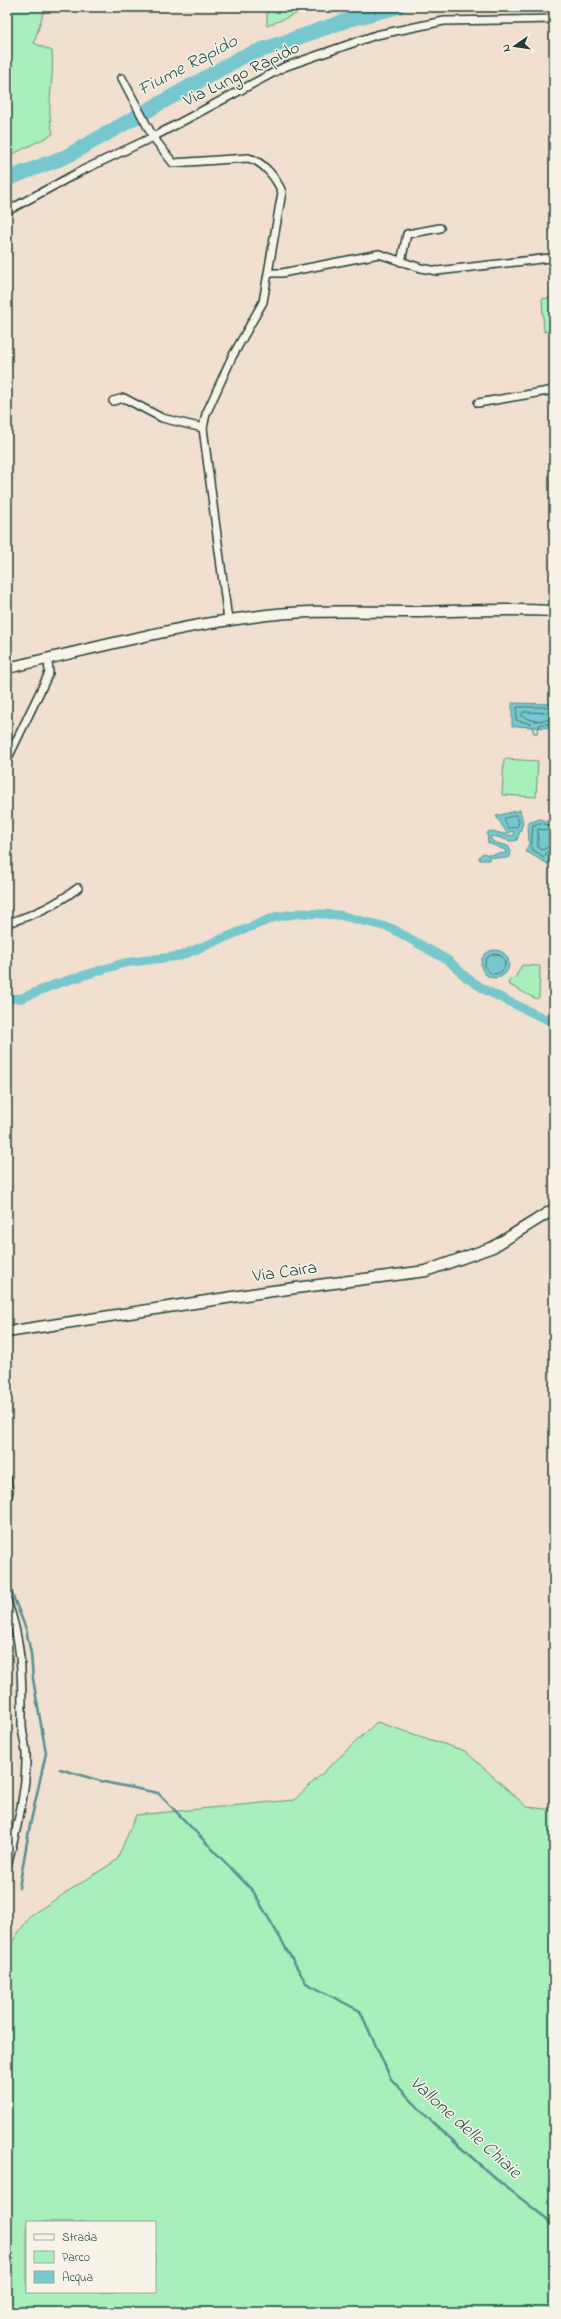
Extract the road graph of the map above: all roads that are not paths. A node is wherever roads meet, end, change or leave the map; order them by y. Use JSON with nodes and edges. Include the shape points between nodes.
{"nodes":[{"id":1,"x":554,"y":19,"type":"edge"},
{"id":2,"x":122,"y":78,"type":"dead end"},
{"id":3,"x":152,"y":135,"type":"junction"},
{"id":4,"x":7,"y":211,"type":"edge"},
{"id":5,"x":440,"y":228,"type":"dead end"},
{"id":6,"x":554,"y":261,"type":"edge"},
{"id":7,"x":401,"y":262,"type":"junction"},
{"id":8,"x":269,"y":273,"type":"junction"},
{"id":9,"x":554,"y":390,"type":"edge"},
{"id":10,"x":113,"y":401,"type":"dead end"},
{"id":11,"x":478,"y":403,"type":"dead end"},
{"id":12,"x":203,"y":428,"type":"junction"},
{"id":13,"x":554,"y":611,"type":"edge"},
{"id":14,"x":228,"y":620,"type":"junction"},
{"id":15,"x":48,"y":659,"type":"junction"},
{"id":16,"x":7,"y":668,"type":"edge"},
{"id":17,"x":7,"y":760,"type":"edge"},
{"id":18,"x":78,"y":888,"type":"dead end"},
{"id":19,"x":7,"y":923,"type":"edge"},
{"id":20,"x":554,"y":1209,"type":"edge"},
{"id":21,"x":7,"y":1332,"type":"edge"},
{"id":22,"x":7,"y":1479,"type":"edge"},
{"id":23,"x":7,"y":1500,"type":"edge"},
{"id":24,"x":7,"y":1601,"type":"edge"},
{"id":25,"x":7,"y":1866,"type":"edge"}],
"edges":[{"from":1,"to":3,"type":"street","name":"Via Lungo Rapido","via":[[444,21],[376,35],[284,67]]},
{"from":2,"to":3,"type":"street"},
{"from":3,"to":4,"type":"street","name":"Via Lungo Rapido"},
{"from":3,"to":8,"type":"street","via":[[173,162],[248,158],[264,166],[282,192]]},
{"from":5,"to":7,"type":"street","via":[[407,234]]},
{"from":6,"to":7,"type":"street","via":[[550,258],[437,271]]},
{"from":7,"to":8,"type":"street","via":[[379,254],[282,273]]},
{"from":8,"to":12,"type":"street","via":[[263,302],[232,357],[206,414]]},
{"from":9,"to":11,"type":"street"},
{"from":10,"to":12,"type":"street","via":[[124,398],[162,418]]},
{"from":12,"to":14,"type":"street"},
{"from":13,"to":14,"type":"street","via":[[511,608],[440,612],[309,612]]},
{"from":14,"to":15,"type":"street"},
{"from":15,"to":16,"type":"street"},
{"from":15,"to":17,"type":"street","via":[[49,674]]},
{"from":18,"to":19,"type":"street","via":[[64,900],[25,918]]},
{"from":20,"to":21,"type":"street","name":"Via Caira","via":[[493,1247],[426,1271],[265,1292]]},
{"from":22,"to":23,"type":"street"},
{"from":24,"to":25,"type":"street","via":[[20,1644],[22,1734],[26,1754],[15,1835]]}]}
